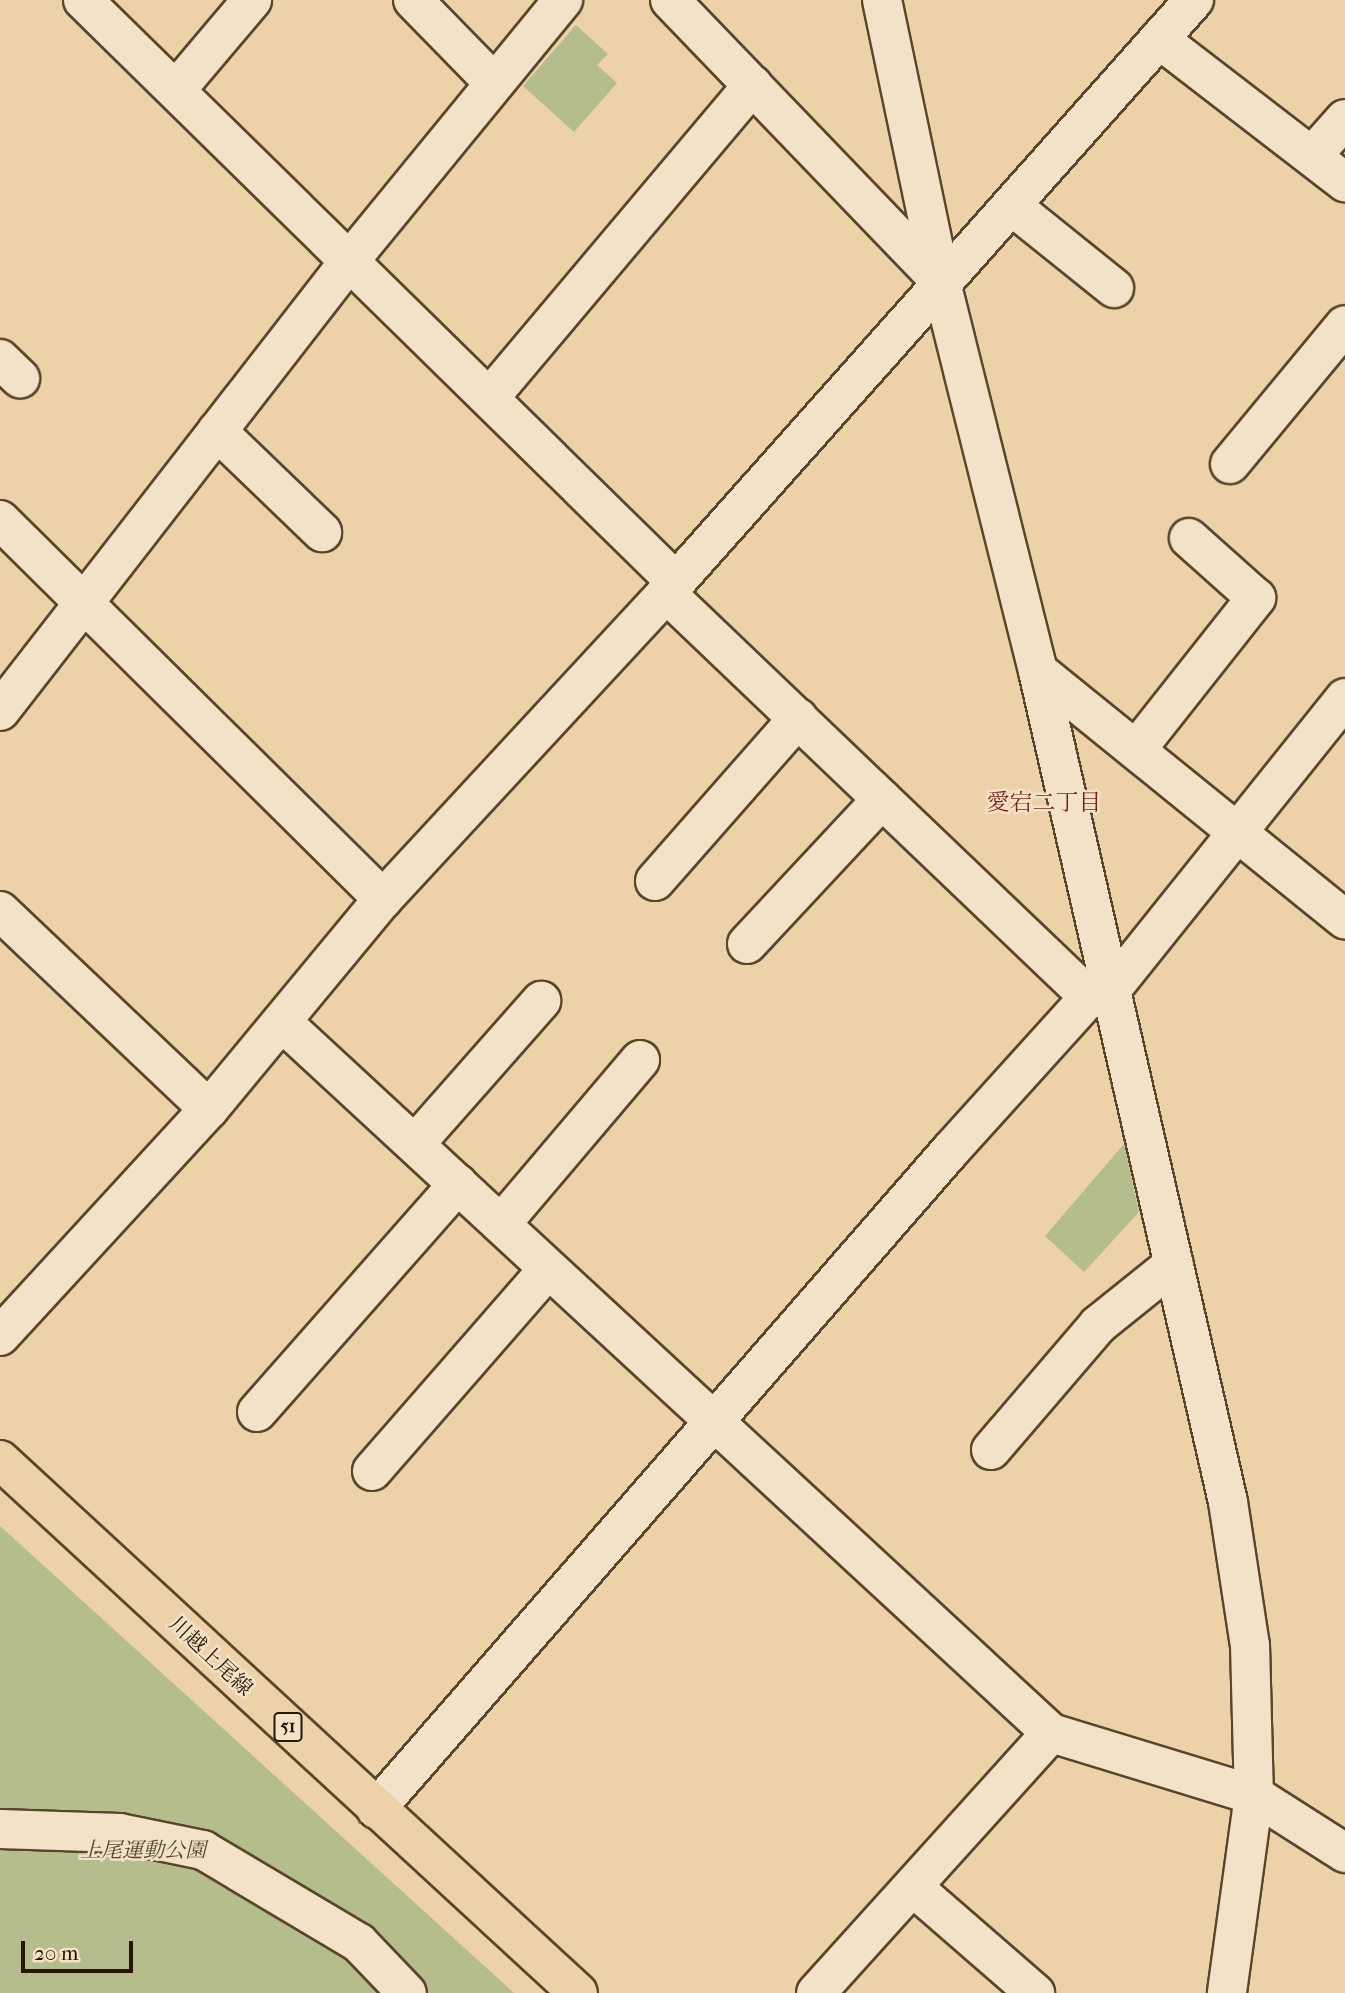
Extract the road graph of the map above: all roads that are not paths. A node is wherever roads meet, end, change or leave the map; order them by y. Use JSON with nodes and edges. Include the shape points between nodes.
{"nodes":[{"id":1,"x":83,"y":0,"type":"edge"},
{"id":2,"x":252,"y":0,"type":"edge"},
{"id":3,"x":413,"y":0,"type":"edge"},
{"id":4,"x":563,"y":0,"type":"edge"},
{"id":5,"x":670,"y":0,"type":"edge"},
{"id":6,"x":882,"y":0,"type":"edge"},
{"id":7,"x":1194,"y":0,"type":"edge"},
{"id":8,"x":1160,"y":39,"type":"junction"},
{"id":9,"x":493,"y":82,"type":"junction"},
{"id":10,"x":753,"y":85,"type":"junction"},
{"id":11,"x":176,"y":90,"type":"junction"},
{"id":12,"x":1345,"y":119,"type":"edge"},
{"id":13,"x":1312,"y":155,"type":"junction"},
{"id":14,"x":1345,"y":182,"type":"edge"},
{"id":15,"x":1012,"y":206,"type":"junction"},
{"id":16,"x":351,"y":259,"type":"junction"},
{"id":17,"x":941,"y":282,"type":"junction"},
{"id":18,"x":1114,"y":288,"type":"dead end"},
{"id":19,"x":1345,"y":325,"type":"edge"},
{"id":20,"x":490,"y":397,"type":"junction"},
{"id":21,"x":217,"y":431,"type":"junction"},
{"id":22,"x":1230,"y":464,"type":"dead end"},
{"id":23,"x":0,"y":520,"type":"edge"},
{"id":24,"x":322,"y":532,"type":"dead end"},
{"id":25,"x":1189,"y":538,"type":"dead end"},
{"id":26,"x":671,"y":587,"type":"junction"},
{"id":27,"x":83,"y":604,"type":"junction"},
{"id":28,"x":1038,"y":671,"type":"junction"},
{"id":29,"x":1345,"y":698,"type":"edge"},
{"id":30,"x":0,"y":711,"type":"edge"},
{"id":31,"x":798,"y":718,"type":"junction"},
{"id":32,"x":1136,"y":750,"type":"junction"},
{"id":33,"x":882,"y":799,"type":"junction"},
{"id":34,"x":1237,"y":832,"type":"junction"},
{"id":35,"x":655,"y":881,"type":"dead end"},
{"id":36,"x":383,"y":899,"type":"junction"},
{"id":37,"x":0,"y":911,"type":"edge"},
{"id":38,"x":1345,"y":920,"type":"edge"},
{"id":39,"x":747,"y":944,"type":"dead end"},
{"id":40,"x":1100,"y":994,"type":"junction"},
{"id":41,"x":541,"y":1001,"type":"dead end"},
{"id":42,"x":284,"y":1023,"type":"junction"},
{"id":43,"x":640,"y":1060,"type":"dead end"},
{"id":44,"x":209,"y":1109,"type":"junction"},
{"id":45,"x":415,"y":1144,"type":"junction"},
{"id":46,"x":458,"y":1184,"type":"junction"},
{"id":47,"x":500,"y":1224,"type":"junction"},
{"id":48,"x":1174,"y":1264,"type":"junction"},
{"id":49,"x":548,"y":1269,"type":"junction"},
{"id":50,"x":0,"y":1336,"type":"edge"},
{"id":51,"x":257,"y":1412,"type":"dead end"},
{"id":52,"x":714,"y":1422,"type":"junction"},
{"id":53,"x":991,"y":1450,"type":"dead end"},
{"id":54,"x":0,"y":1460,"type":"edge"},
{"id":55,"x":372,"y":1471,"type":"dead end"},
{"id":56,"x":1051,"y":1732,"type":"junction"},
{"id":57,"x":1254,"y":1795,"type":"junction"},
{"id":58,"x":376,"y":1808,"type":"junction"},
{"id":59,"x":0,"y":1829,"type":"edge"},
{"id":60,"x":1345,"y":1853,"type":"edge"},
{"id":61,"x":913,"y":1887,"type":"junction"},
{"id":62,"x":407,"y":1993,"type":"edge"},
{"id":63,"x":578,"y":1993,"type":"edge"},
{"id":64,"x":816,"y":1993,"type":"edge"},
{"id":65,"x":1035,"y":1993,"type":"edge"},
{"id":66,"x":1227,"y":1993,"type":"edge"}],
"edges":[{"from":1,"to":11,"type":"street"},
{"from":2,"to":11,"type":"street"},
{"from":3,"to":9,"type":"street"},
{"from":4,"to":9,"type":"street"},
{"from":5,"to":10,"type":"street"},
{"from":6,"to":17,"type":"street"},
{"from":7,"to":8,"type":"street"},
{"from":8,"to":13,"type":"street"},
{"from":8,"to":15,"type":"street"},
{"from":9,"to":16,"type":"street"},
{"from":10,"to":17,"type":"street"},
{"from":10,"to":20,"type":"street"},
{"from":11,"to":16,"type":"street"},
{"from":12,"to":13,"type":"street"},
{"from":13,"to":14,"type":"street"},
{"from":15,"to":17,"type":"street"},
{"from":15,"to":18,"type":"street"},
{"from":16,"to":20,"type":"street"},
{"from":16,"to":21,"type":"street"},
{"from":17,"to":26,"type":"street"},
{"from":17,"to":28,"type":"street"},
{"from":19,"to":22,"type":"street"},
{"from":20,"to":26,"type":"street"},
{"from":21,"to":24,"type":"street"},
{"from":21,"to":27,"type":"street"},
{"from":23,"to":27,"type":"street"},
{"from":25,"to":32,"type":"street","via":[[1256,598]]},
{"from":26,"to":31,"type":"street"},
{"from":26,"to":36,"type":"street"},
{"from":27,"to":30,"type":"street"},
{"from":27,"to":36,"type":"street"},
{"from":28,"to":32,"type":"street"},
{"from":28,"to":40,"type":"street"},
{"from":29,"to":34,"type":"street"},
{"from":31,"to":33,"type":"street"},
{"from":31,"to":35,"type":"street"},
{"from":32,"to":34,"type":"street"},
{"from":33,"to":39,"type":"street"},
{"from":33,"to":40,"type":"street"},
{"from":34,"to":38,"type":"street"},
{"from":34,"to":40,"type":"street"},
{"from":36,"to":42,"type":"street"},
{"from":37,"to":44,"type":"street"},
{"from":40,"to":48,"type":"street"},
{"from":40,"to":52,"type":"street"},
{"from":41,"to":45,"type":"street"},
{"from":42,"to":44,"type":"street"},
{"from":42,"to":45,"type":"street"},
{"from":43,"to":47,"type":"street"},
{"from":44,"to":50,"type":"street"},
{"from":45,"to":46,"type":"street"},
{"from":46,"to":47,"type":"street"},
{"from":46,"to":51,"type":"street"},
{"from":47,"to":49,"type":"street"},
{"from":48,"to":53,"type":"street","via":[[1098,1325]]},
{"from":48,"to":57,"type":"street","via":[[1228,1502],[1250,1645]]},
{"from":49,"to":52,"type":"street"},
{"from":49,"to":55,"type":"street"},
{"from":52,"to":56,"type":"street"},
{"from":52,"to":58,"type":"street"},
{"from":54,"to":58,"type":"main road","name":"川越上尾線","number":"51"},
{"from":56,"to":57,"type":"street"},
{"from":56,"to":61,"type":"street"},
{"from":57,"to":60,"type":"street"},
{"from":57,"to":66,"type":"street"},
{"from":58,"to":63,"type":"main road","name":"川越上尾線","number":"51"},
{"from":59,"to":62,"type":"street","via":[[120,1833],[203,1850],[359,1943]]},
{"from":61,"to":64,"type":"street"},
{"from":61,"to":65,"type":"street"}]}
